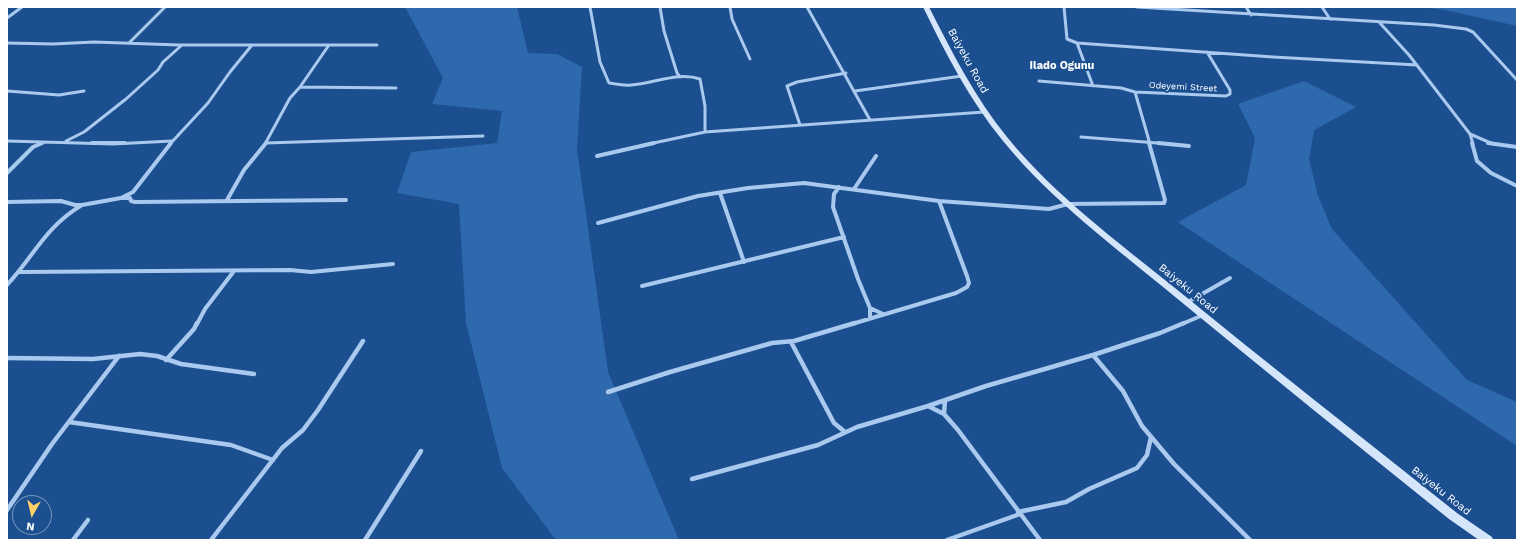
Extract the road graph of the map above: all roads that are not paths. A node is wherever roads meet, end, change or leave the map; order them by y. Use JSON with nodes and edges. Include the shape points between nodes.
{"nodes":[{"id":1,"x":22,"y":7,"type":"edge"},
{"id":2,"x":165,"y":7,"type":"edge"},
{"id":3,"x":590,"y":7,"type":"edge"},
{"id":4,"x":660,"y":7,"type":"edge"},
{"id":5,"x":730,"y":7,"type":"edge"},
{"id":6,"x":807,"y":7,"type":"edge"},
{"id":7,"x":926,"y":7,"type":"edge"},
{"id":8,"x":1064,"y":7,"type":"edge"},
{"id":9,"x":1137,"y":7,"type":"edge"},
{"id":10,"x":1246,"y":7,"type":"edge"},
{"id":11,"x":1322,"y":7,"type":"edge"},
{"id":12,"x":1251,"y":14,"type":"junction"},
{"id":13,"x":7,"y":18,"type":"edge"},
{"id":14,"x":1330,"y":19,"type":"junction"},
{"id":15,"x":1378,"y":21,"type":"junction"},
{"id":16,"x":7,"y":43,"type":"edge"},
{"id":17,"x":129,"y":43,"type":"junction"},
{"id":18,"x":1077,"y":43,"type":"junction"},
{"id":19,"x":182,"y":45,"type":"junction"},
{"id":20,"x":252,"y":45,"type":"junction"},
{"id":21,"x":329,"y":45,"type":"junction"},
{"id":22,"x":377,"y":45,"type":"dead end"},
{"id":23,"x":1207,"y":52,"type":"junction"},
{"id":24,"x":750,"y":59,"type":"dead end"},
{"id":25,"x":1417,"y":65,"type":"junction"},
{"id":26,"x":846,"y":74,"type":"junction"},
{"id":27,"x":962,"y":76,"type":"junction"},
{"id":28,"x":680,"y":77,"type":"junction"},
{"id":29,"x":1517,"y":80,"type":"edge"},
{"id":30,"x":1039,"y":81,"type":"dead end"},
{"id":31,"x":1093,"y":86,"type":"junction"},
{"id":32,"x":300,"y":87,"type":"junction"},
{"id":33,"x":396,"y":88,"type":"dead end"},
{"id":34,"x":7,"y":91,"type":"edge"},
{"id":35,"x":84,"y":91,"type":"dead end"},
{"id":36,"x":855,"y":91,"type":"junction"},
{"id":37,"x":1135,"y":92,"type":"junction"},
{"id":38,"x":984,"y":112,"type":"junction"},
{"id":39,"x":870,"y":120,"type":"junction"},
{"id":40,"x":800,"y":125,"type":"junction"},
{"id":41,"x":705,"y":132,"type":"junction"},
{"id":42,"x":1470,"y":134,"type":"junction"},
{"id":43,"x":483,"y":136,"type":"dead end"},
{"id":44,"x":1081,"y":137,"type":"dead end"},
{"id":45,"x":7,"y":141,"type":"edge"},
{"id":46,"x":34,"y":141,"type":"junction"},
{"id":47,"x":172,"y":141,"type":"junction"},
{"id":48,"x":45,"y":142,"type":"junction"},
{"id":49,"x":66,"y":142,"type":"junction"},
{"id":50,"x":266,"y":143,"type":"junction"},
{"id":51,"x":1149,"y":143,"type":"junction"},
{"id":52,"x":1189,"y":146,"type":"dead end"},
{"id":53,"x":33,"y":147,"type":"junction"},
{"id":54,"x":1517,"y":147,"type":"edge"},
{"id":55,"x":597,"y":156,"type":"dead end"},
{"id":56,"x":876,"y":156,"type":"dead end"},
{"id":57,"x":7,"y":173,"type":"edge"},
{"id":58,"x":1517,"y":186,"type":"edge"},
{"id":59,"x":839,"y":187,"type":"junction"},
{"id":60,"x":854,"y":189,"type":"junction"},
{"id":61,"x":133,"y":192,"type":"junction"},
{"id":62,"x":720,"y":193,"type":"junction"},
{"id":63,"x":121,"y":198,"type":"junction"},
{"id":64,"x":130,"y":198,"type":"junction"},
{"id":65,"x":227,"y":200,"type":"junction"},
{"id":66,"x":346,"y":200,"type":"dead end"},
{"id":67,"x":939,"y":200,"type":"junction"},
{"id":68,"x":7,"y":202,"type":"edge"},
{"id":69,"x":71,"y":204,"type":"junction"},
{"id":70,"x":1068,"y":204,"type":"junction"},
{"id":71,"x":82,"y":205,"type":"junction"},
{"id":72,"x":73,"y":210,"type":"junction"},
{"id":73,"x":598,"y":223,"type":"dead end"},
{"id":74,"x":844,"y":237,"type":"junction"},
{"id":75,"x":744,"y":262,"type":"junction"},
{"id":76,"x":393,"y":264,"type":"dead end"},
{"id":77,"x":234,"y":271,"type":"junction"},
{"id":78,"x":20,"y":272,"type":"junction"},
{"id":79,"x":1230,"y":278,"type":"dead end"},
{"id":80,"x":7,"y":285,"type":"edge"},
{"id":81,"x":642,"y":286,"type":"dead end"},
{"id":82,"x":1188,"y":302,"type":"junction"},
{"id":83,"x":870,"y":308,"type":"junction"},
{"id":84,"x":883,"y":314,"type":"junction"},
{"id":85,"x":1203,"y":314,"type":"junction"},
{"id":86,"x":870,"y":318,"type":"junction"},
{"id":87,"x":363,"y":341,"type":"dead end"},
{"id":88,"x":791,"y":342,"type":"junction"},
{"id":89,"x":1093,"y":355,"type":"junction"},
{"id":90,"x":119,"y":356,"type":"junction"},
{"id":91,"x":7,"y":358,"type":"edge"},
{"id":92,"x":166,"y":360,"type":"junction"},
{"id":93,"x":254,"y":374,"type":"dead end"},
{"id":94,"x":608,"y":392,"type":"dead end"},
{"id":95,"x":945,"y":400,"type":"junction"},
{"id":96,"x":928,"y":406,"type":"junction"},
{"id":97,"x":944,"y":414,"type":"junction"},
{"id":98,"x":69,"y":422,"type":"junction"},
{"id":99,"x":845,"y":432,"type":"junction"},
{"id":100,"x":1151,"y":437,"type":"junction"},
{"id":101,"x":422,"y":451,"type":"dead end"},
{"id":102,"x":273,"y":460,"type":"junction"},
{"id":103,"x":692,"y":479,"type":"dead end"},
{"id":104,"x":7,"y":510,"type":"edge"},
{"id":105,"x":1019,"y":513,"type":"junction"},
{"id":106,"x":88,"y":520,"type":"dead end"},
{"id":107,"x":73,"y":540,"type":"edge"},
{"id":108,"x":211,"y":540,"type":"edge"},
{"id":109,"x":365,"y":540,"type":"edge"},
{"id":110,"x":947,"y":540,"type":"edge"},
{"id":111,"x":1040,"y":540,"type":"edge"},
{"id":112,"x":1250,"y":540,"type":"edge"},
{"id":113,"x":1488,"y":540,"type":"edge"}],
"edges":[{"from":1,"to":13,"type":"street"},
{"from":2,"to":17,"type":"street"},
{"from":3,"to":28,"type":"street","via":[[601,70],[609,83],[634,84]]},
{"from":4,"to":28,"type":"street","via":[[664,31]]},
{"from":5,"to":24,"type":"street","via":[[732,19]]},
{"from":6,"to":26,"type":"street"},
{"from":7,"to":27,"type":"main road","name":"Baiyeku Road"},
{"from":8,"to":18,"type":"street","via":[[1067,39]]},
{"from":9,"to":12,"type":"street"},
{"from":10,"to":12,"type":"street"},
{"from":11,"to":14,"type":"street"},
{"from":12,"to":14,"type":"street"},
{"from":14,"to":15,"type":"street"},
{"from":15,"to":25,"type":"street"},
{"from":15,"to":29,"type":"street","via":[[1434,24],[1470,30]]},
{"from":16,"to":17,"type":"street"},
{"from":17,"to":19,"type":"street"},
{"from":18,"to":23,"type":"street"},
{"from":18,"to":31,"type":"street"},
{"from":19,"to":20,"type":"street"},
{"from":19,"to":49,"type":"street","via":[[120,104],[84,132]]},
{"from":20,"to":21,"type":"street"},
{"from":20,"to":47,"type":"street","via":[[199,113]]},
{"from":21,"to":22,"type":"street"},
{"from":21,"to":32,"type":"street"},
{"from":23,"to":25,"type":"street"},
{"from":23,"to":37,"type":"street","name":"Odeyemi Street","via":[[1230,94],[1226,96]]},
{"from":25,"to":42,"type":"street"},
{"from":26,"to":36,"type":"street"},
{"from":26,"to":40,"type":"street","via":[[787,86]]},
{"from":27,"to":36,"type":"street"},
{"from":27,"to":38,"type":"main road","name":"Baiyeku Road"},
{"from":28,"to":41,"type":"street","via":[[700,79],[706,119]]},
{"from":30,"to":31,"type":"street"},
{"from":31,"to":37,"type":"street"},
{"from":32,"to":33,"type":"street"},
{"from":32,"to":50,"type":"street","via":[[290,98]]},
{"from":34,"to":35,"type":"street","via":[[59,95]]},
{"from":36,"to":39,"type":"street"},
{"from":37,"to":51,"type":"street"},
{"from":38,"to":39,"type":"street"},
{"from":38,"to":70,"type":"main road","name":"Baiyeku Road","via":[[1043,182]]},
{"from":39,"to":40,"type":"street"},
{"from":40,"to":41,"type":"street"},
{"from":41,"to":55,"type":"street"},
{"from":42,"to":54,"type":"street","via":[[1489,144]]},
{"from":42,"to":58,"type":"street","via":[[1477,161],[1491,173]]},
{"from":43,"to":50,"type":"street"},
{"from":44,"to":51,"type":"street"},
{"from":45,"to":46,"type":"street"},
{"from":46,"to":48,"type":"street"},
{"from":46,"to":53,"type":"street"},
{"from":47,"to":49,"type":"street","via":[[113,144]]},
{"from":47,"to":61,"type":"street"},
{"from":48,"to":49,"type":"street"},
{"from":48,"to":53,"type":"street"},
{"from":50,"to":65,"type":"street","via":[[244,170]]},
{"from":51,"to":52,"type":"street"},
{"from":51,"to":70,"type":"street","via":[[1164,203]]},
{"from":53,"to":57,"type":"street"},
{"from":56,"to":60,"type":"street"},
{"from":59,"to":60,"type":"street"},
{"from":59,"to":62,"type":"street","via":[[804,183]]},
{"from":59,"to":74,"type":"street","via":[[834,194],[833,207]]},
{"from":60,"to":67,"type":"street"},
{"from":61,"to":63,"type":"street"},
{"from":61,"to":64,"type":"street"},
{"from":62,"to":73,"type":"street","via":[[694,197]]},
{"from":62,"to":75,"type":"street"},
{"from":63,"to":64,"type":"street"},
{"from":63,"to":71,"type":"street"},
{"from":64,"to":65,"type":"street","via":[[135,202]]},
{"from":65,"to":66,"type":"street"},
{"from":67,"to":70,"type":"street","via":[[1049,209]]},
{"from":67,"to":84,"type":"street","via":[[969,283],[966,288],[956,293]]},
{"from":68,"to":69,"type":"street","via":[[61,201]]},
{"from":69,"to":71,"type":"street"},
{"from":69,"to":72,"type":"street"},
{"from":70,"to":82,"type":"main road","name":"Baiyeku Road"},
{"from":71,"to":72,"type":"street"},
{"from":72,"to":78,"type":"street","via":[[39,242]]},
{"from":74,"to":75,"type":"street"},
{"from":74,"to":83,"type":"street"},
{"from":75,"to":81,"type":"street"},
{"from":76,"to":77,"type":"street","via":[[311,272]]},
{"from":77,"to":78,"type":"street"},
{"from":77,"to":92,"type":"street","via":[[194,328]]},
{"from":78,"to":80,"type":"street"},
{"from":79,"to":82,"type":"street"},
{"from":82,"to":85,"type":"main road","name":"Baiyeku Road"},
{"from":83,"to":84,"type":"street"},
{"from":83,"to":86,"type":"street"},
{"from":84,"to":86,"type":"street"},
{"from":85,"to":89,"type":"street","via":[[1160,333]]},
{"from":85,"to":113,"type":"main road","name":"Baiyeku Road","via":[[1453,516]]},
{"from":86,"to":88,"type":"street"},
{"from":87,"to":102,"type":"street","via":[[314,415]]},
{"from":88,"to":94,"type":"street","via":[[772,343]]},
{"from":88,"to":99,"type":"street","via":[[834,423]]},
{"from":89,"to":95,"type":"street"},
{"from":89,"to":100,"type":"street","via":[[1123,391]]},
{"from":90,"to":91,"type":"street","via":[[93,359]]},
{"from":90,"to":92,"type":"street","via":[[140,354]]},
{"from":90,"to":98,"type":"street"},
{"from":92,"to":93,"type":"street"},
{"from":95,"to":96,"type":"street"},
{"from":95,"to":97,"type":"street"},
{"from":96,"to":97,"type":"street"},
{"from":96,"to":99,"type":"street"},
{"from":97,"to":105,"type":"street"},
{"from":98,"to":102,"type":"street","via":[[231,445]]},
{"from":98,"to":104,"type":"street"},
{"from":99,"to":103,"type":"street","via":[[818,445]]},
{"from":100,"to":105,"type":"street","via":[[1147,455],[1136,468],[1066,502]]},
{"from":100,"to":112,"type":"street","via":[[1174,464]]},
{"from":101,"to":109,"type":"street"},
{"from":102,"to":108,"type":"street"},
{"from":105,"to":110,"type":"street"},
{"from":105,"to":111,"type":"street"},
{"from":106,"to":107,"type":"street"}]}
